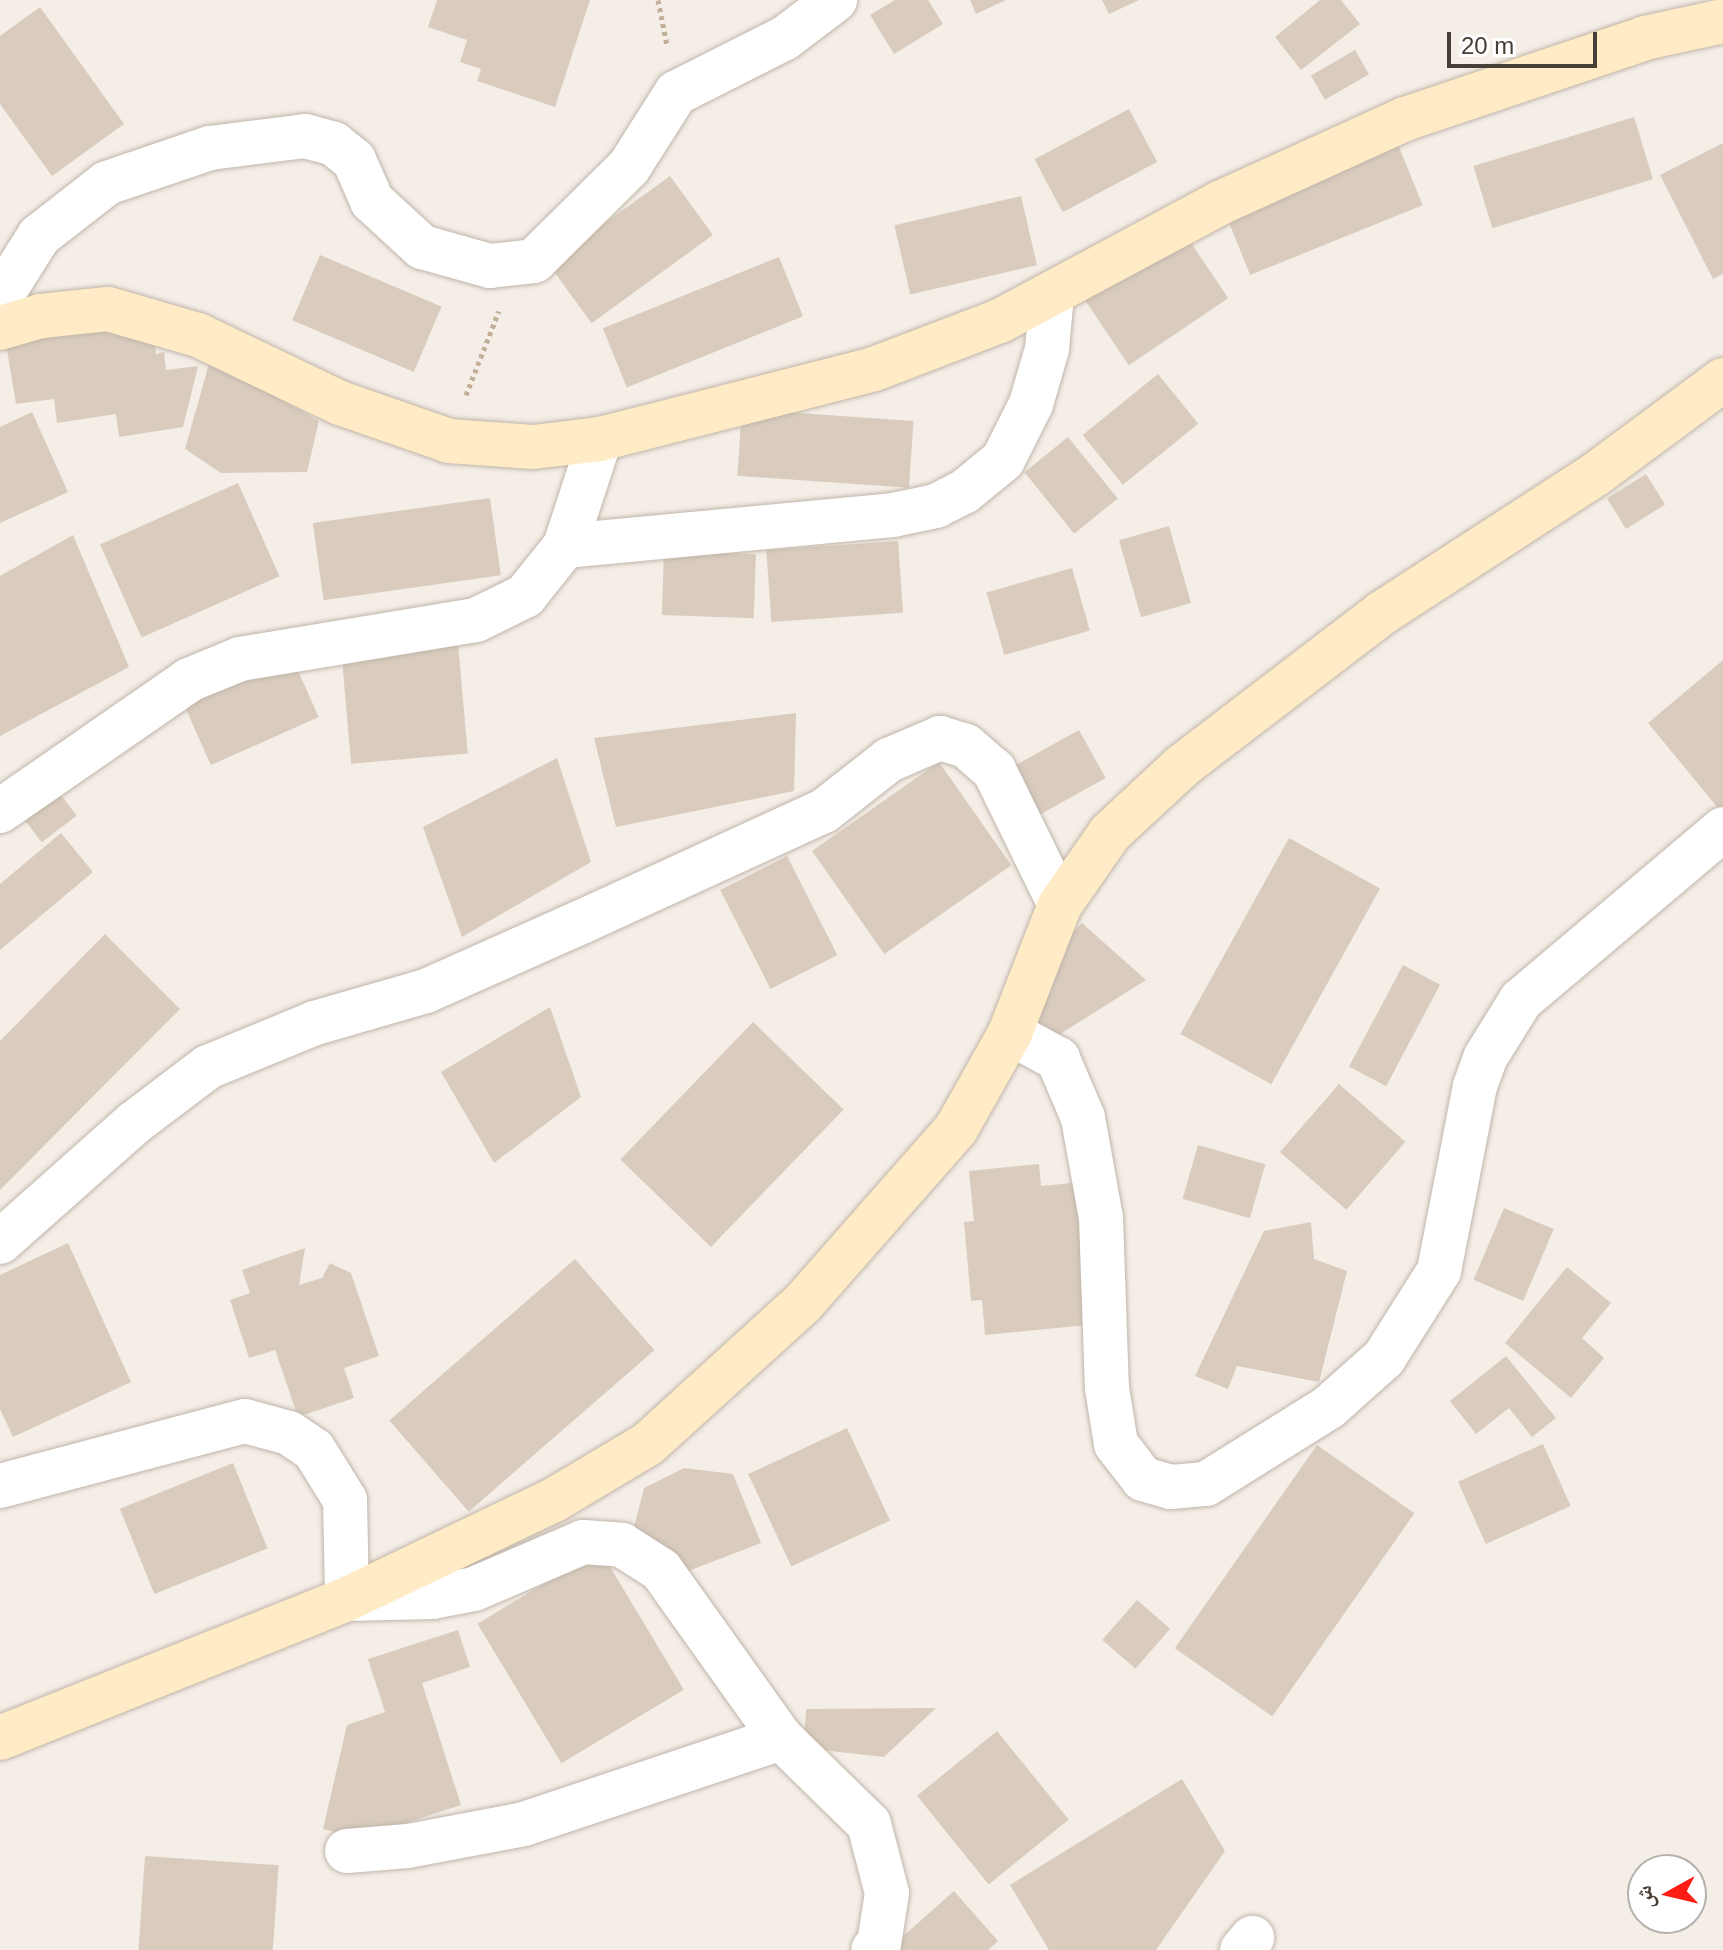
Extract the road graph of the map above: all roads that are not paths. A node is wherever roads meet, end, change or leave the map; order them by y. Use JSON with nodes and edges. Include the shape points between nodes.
{"nodes":[{"id":1,"x":835,"y":0,"type":"edge"},
{"id":2,"x":1723,"y":21,"type":"edge"},
{"id":3,"x":1052,"y":294,"type":"junction"},
{"id":4,"x":0,"y":298,"type":"edge"},
{"id":5,"x":0,"y":328,"type":"edge"},
{"id":6,"x":1723,"y":380,"type":"edge"},
{"id":7,"x":600,"y":439,"type":"junction"},
{"id":8,"x":565,"y":546,"type":"junction"},
{"id":9,"x":0,"y":811,"type":"edge"},
{"id":10,"x":1723,"y":829,"type":"edge"},
{"id":11,"x":1060,"y":905,"type":"junction"},
{"id":12,"x":1010,"y":1033,"type":"junction"},
{"id":13,"x":0,"y":1242,"type":"edge"},
{"id":14,"x":0,"y":1486,"type":"edge"},
{"id":15,"x":347,"y":1599,"type":"junction"},
{"id":16,"x":0,"y":1738,"type":"edge"},
{"id":17,"x":781,"y":1738,"type":"junction"},
{"id":18,"x":347,"y":1851,"type":"dead end"},
{"id":19,"x":873,"y":1950,"type":"edge"}],
"edges":[{"from":1,"to":4,"type":"street","via":[[785,38],[676,93],[629,167],[534,261],[490,266],[422,247],[372,201],[354,160],[334,144],[305,136],[210,148],[107,183],[39,236]]},
{"from":2,"to":3,"type":"main road","via":[[1645,38],[1405,119],[1220,203]]},
{"from":3,"to":7,"type":"main road","via":[[1000,321],[874,369]]},
{"from":3,"to":8,"type":"street","via":[[1047,349],[1017,432],[1003,460],[950,499],[893,515]]},
{"from":5,"to":7,"type":"main road","via":[[41,316],[108,309],[198,335],[340,403],[449,441],[533,447]]},
{"from":6,"to":11,"type":"main road","via":[[1596,474],[1382,613],[1182,766],[1110,833]]},
{"from":7,"to":8,"type":"street"},
{"from":8,"to":9,"type":"street","via":[[525,596],[476,620],[319,642],[240,659],[189,680]]},
{"from":10,"to":12,"type":"street","via":[[1521,1000],[1485,1058],[1475,1086],[1439,1271],[1384,1358],[1329,1407],[1206,1484],[1171,1487],[1143,1479],[1116,1444],[1107,1388],[1101,1218],[1083,1118],[1058,1059]]},
{"from":11,"to":12,"type":"main road"},
{"from":11,"to":13,"type":"street","via":[[994,770],[966,746],[940,738],[889,760],[824,811],[567,928],[426,991],[315,1023],[208,1067],[134,1123]]},
{"from":12,"to":15,"type":"main road","via":[[956,1129],[803,1303],[648,1444],[554,1500]]},
{"from":14,"to":15,"type":"street","via":[[245,1421],[289,1433],[314,1450],[345,1500]]},
{"from":15,"to":16,"type":"main road"},
{"from":15,"to":17,"type":"street","via":[[433,1597],[474,1589],[583,1542],[622,1545],[661,1570]]},
{"from":17,"to":18,"type":"street","via":[[524,1824],[408,1846]]},
{"from":17,"to":19,"type":"street","via":[[869,1824],[887,1893],[879,1944]]}]}
